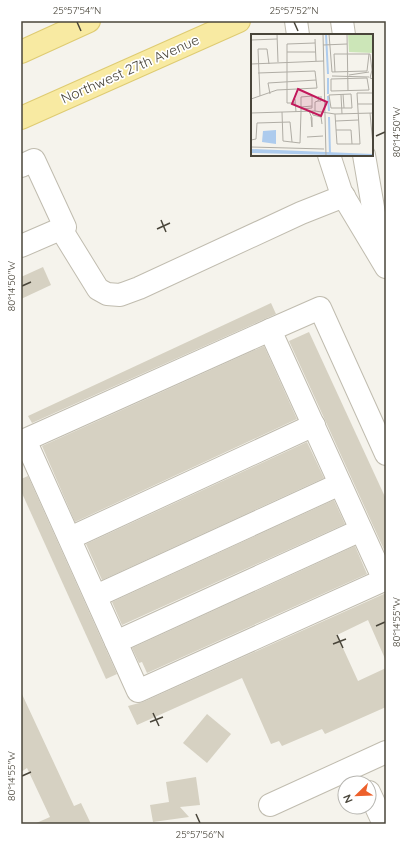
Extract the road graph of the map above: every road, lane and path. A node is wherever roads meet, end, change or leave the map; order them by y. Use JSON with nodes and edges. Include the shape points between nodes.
{"nodes":[{"id":1,"x":89,"y":21,"type":"edge"},
{"id":2,"x":239,"y":21,"type":"edge"},
{"id":3,"x":296,"y":21,"type":"edge"},
{"id":4,"x":342,"y":21,"type":"edge"},
{"id":5,"x":298,"y":34,"type":"edge"},
{"id":6,"x":344,"y":34,"type":"edge"},
{"id":7,"x":21,"y":52,"type":"edge"},
{"id":8,"x":21,"y":118,"type":"edge"},
{"id":9,"x":329,"y":156,"type":"edge"},
{"id":10,"x":364,"y":156,"type":"edge"},
{"id":11,"x":21,"y":166,"type":"edge"},
{"id":12,"x":344,"y":196,"type":"junction"},
{"id":13,"x":61,"y":229,"type":"junction"},
{"id":14,"x":21,"y":246,"type":"edge"},
{"id":15,"x":384,"y":263,"type":"edge"},
{"id":16,"x":270,"y":330,"type":"junction"},
{"id":17,"x":314,"y":425,"type":"junction"},
{"id":18,"x":386,"y":454,"type":"edge"},
{"id":19,"x":340,"y":484,"type":"junction"},
{"id":20,"x":361,"y":530,"type":"junction"},
{"id":21,"x":70,"y":538,"type":"junction"},
{"id":22,"x":385,"y":579,"type":"edge"},
{"id":23,"x":96,"y":596,"type":"junction"},
{"id":24,"x":116,"y":642,"type":"junction"},
{"id":25,"x":386,"y":752,"type":"edge"},
{"id":26,"x":361,"y":774,"type":"edge"},
{"id":27,"x":270,"y":805,"type":"dead end"},
{"id":28,"x":377,"y":809,"type":"edge"},
{"id":29,"x":384,"y":824,"type":"edge"}],
"edges":[{"from":1,"to":7,"type":"main road"},
{"from":2,"to":8,"type":"main road","name":"Northwest 27th Avenue"},
{"from":3,"to":5,"type":"street"},
{"from":4,"to":6,"type":"street"},
{"from":9,"to":12,"type":"street"},
{"from":10,"to":15,"type":"street"},
{"from":11,"to":13,"type":"street","via":[[34,160],[65,227]]},
{"from":12,"to":13,"type":"street","via":[[120,295],[107,294],[98,289]]},
{"from":12,"to":15,"type":"street"},
{"from":13,"to":14,"type":"street"},
{"from":16,"to":17,"type":"street"},
{"from":16,"to":18,"type":"street","via":[[320,308]]},
{"from":16,"to":21,"type":"street","via":[[25,440]]},
{"from":17,"to":19,"type":"street"},
{"from":17,"to":21,"type":"street"},
{"from":19,"to":20,"type":"street"},
{"from":19,"to":23,"type":"street"},
{"from":20,"to":22,"type":"street"},
{"from":20,"to":24,"type":"street"},
{"from":21,"to":23,"type":"street"},
{"from":22,"to":24,"type":"street","via":[[138,691]]},
{"from":23,"to":24,"type":"street"},
{"from":25,"to":26,"type":"street"},
{"from":26,"to":27,"type":"street"},
{"from":28,"to":29,"type":"street"}]}
